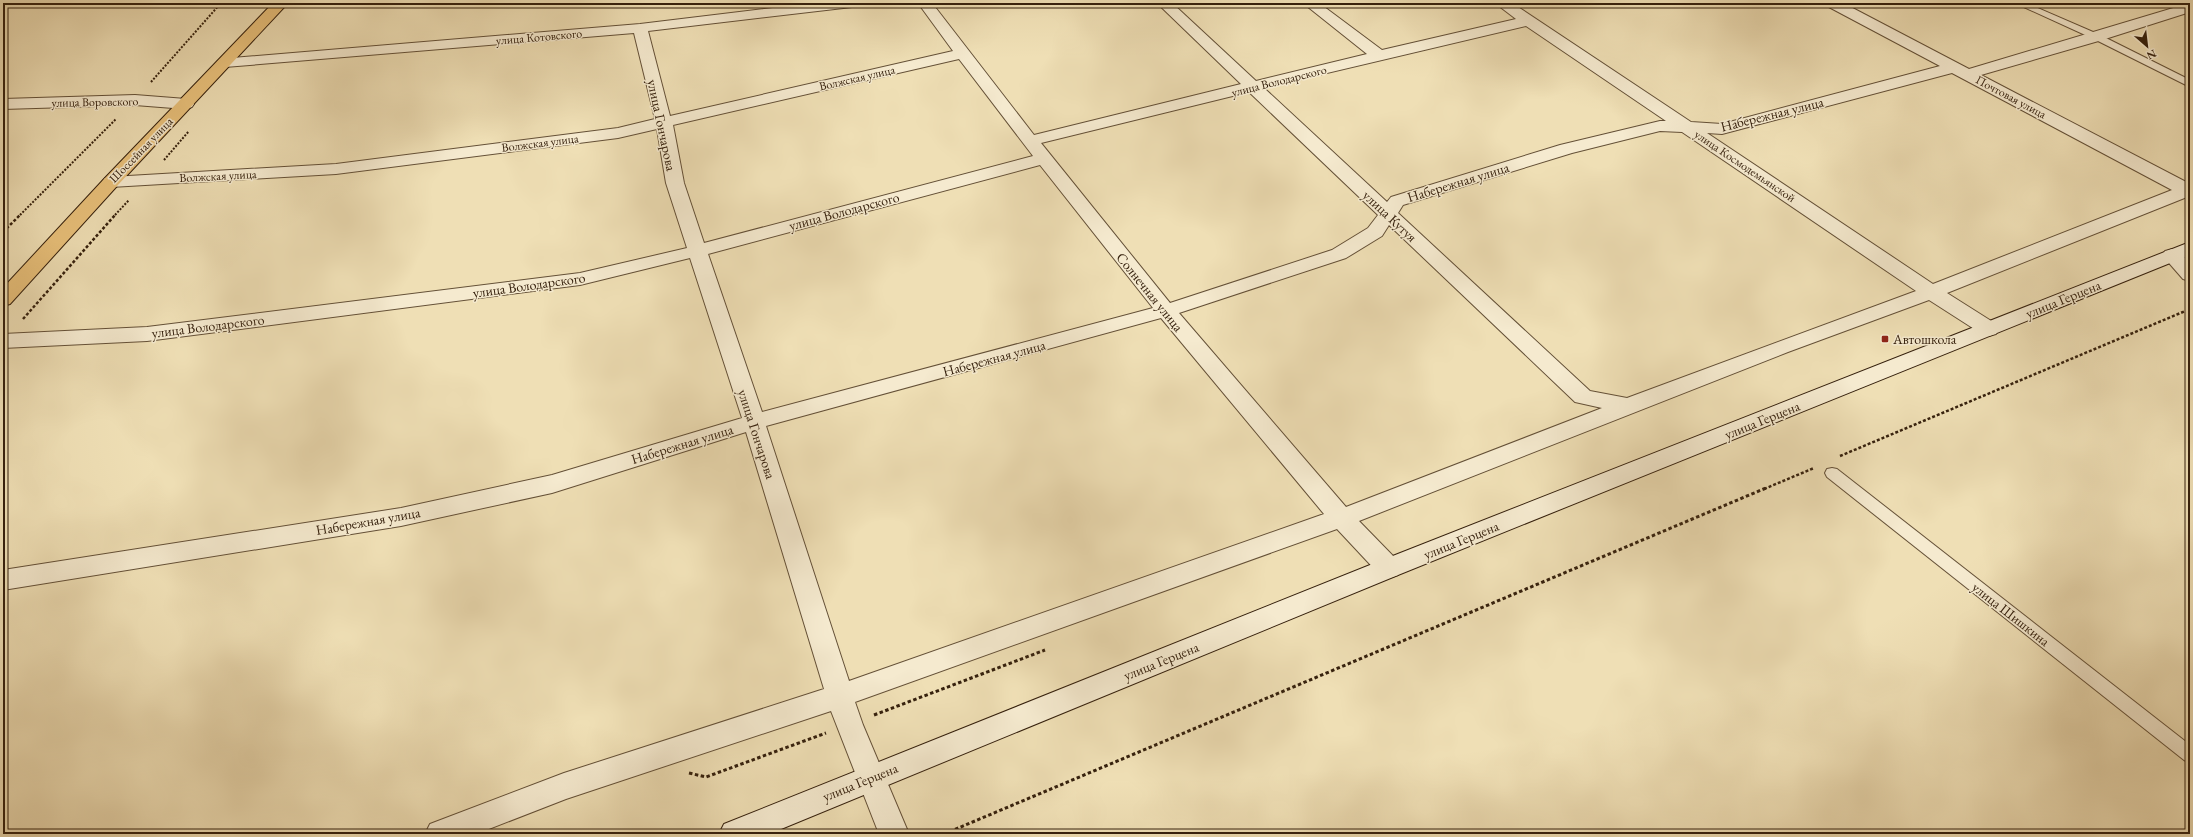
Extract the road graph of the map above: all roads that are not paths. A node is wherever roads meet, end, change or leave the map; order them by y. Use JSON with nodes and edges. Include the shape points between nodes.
{"nodes":[{"id":1,"x":282,"y":3,"type":"edge"},
{"id":2,"x":852,"y":3,"type":"edge"},
{"id":3,"x":925,"y":3,"type":"edge"},
{"id":4,"x":1164,"y":3,"type":"edge"},
{"id":5,"x":1310,"y":3,"type":"edge"},
{"id":6,"x":1502,"y":3,"type":"edge"},
{"id":7,"x":1832,"y":3,"type":"edge"},
{"id":8,"x":2019,"y":3,"type":"edge"},
{"id":9,"x":2190,"y":7,"type":"edge"},
{"id":10,"x":1528,"y":21,"type":"junction"},
{"id":11,"x":640,"y":28,"type":"junction"},
{"id":12,"x":2097,"y":37,"type":"junction"},
{"id":13,"x":963,"y":53,"type":"junction"},
{"id":14,"x":1378,"y":55,"type":"junction"},
{"id":15,"x":225,"y":62,"type":"junction"},
{"id":16,"x":1962,"y":71,"type":"junction"},
{"id":17,"x":2190,"y":84,"type":"edge"},
{"id":18,"x":1254,"y":88,"type":"junction"},
{"id":19,"x":3,"y":104,"type":"edge"},
{"id":20,"x":186,"y":104,"type":"junction"},
{"id":21,"x":664,"y":123,"type":"junction"},
{"id":22,"x":1686,"y":127,"type":"junction"},
{"id":23,"x":1029,"y":141,"type":"junction"},
{"id":24,"x":1043,"y":159,"type":"junction"},
{"id":25,"x":110,"y":182,"type":"junction"},
{"id":26,"x":2189,"y":190,"type":"edge"},
{"id":27,"x":1387,"y":213,"type":"junction"},
{"id":28,"x":697,"y":250,"type":"junction"},
{"id":29,"x":2181,"y":252,"type":"edge"},
{"id":30,"x":2190,"y":275,"type":"edge"},
{"id":31,"x":1931,"y":292,"type":"junction"},
{"id":32,"x":6,"y":294,"type":"edge"},
{"id":33,"x":1165,"y":312,"type":"junction"},
{"id":34,"x":1989,"y":329,"type":"junction"},
{"id":35,"x":3,"y":341,"type":"edge"},
{"id":36,"x":1628,"y":406,"type":"junction"},
{"id":37,"x":754,"y":422,"type":"junction"},
{"id":38,"x":1832,"y":473,"type":"dead end"},
{"id":39,"x":1341,"y":518,"type":"junction"},
{"id":40,"x":1389,"y":568,"type":"junction"},
{"id":41,"x":3,"y":580,"type":"edge"},
{"id":42,"x":840,"y":696,"type":"junction"},
{"id":43,"x":2190,"y":755,"type":"edge"},
{"id":44,"x":870,"y":778,"type":"junction"},
{"id":45,"x":440,"y":834,"type":"edge"},
{"id":46,"x":734,"y":834,"type":"edge"},
{"id":47,"x":894,"y":834,"type":"edge"}],
"edges":[{"from":1,"to":15,"type":"main road","name":"Шоссейная улица"},
{"from":2,"to":11,"type":"street","name":"улица Котовского"},
{"from":3,"to":13,"type":"street","name":"Солнечная улица"},
{"from":4,"to":18,"type":"street","name":"улица Кутуя"},
{"from":5,"to":14,"type":"street"},
{"from":6,"to":10,"type":"street","name":"улица Космодемьянской"},
{"from":7,"to":16,"type":"street","name":"Почтовая улица"},
{"from":8,"to":12,"type":"lane"},
{"from":9,"to":12,"type":"street","name":"Набережная улица"},
{"from":10,"to":14,"type":"street","name":"улица Володарского"},
{"from":10,"to":22,"type":"street","name":"улица Космодемьянской"},
{"from":11,"to":15,"type":"street","name":"улица Котовского"},
{"from":11,"to":21,"type":"street","name":"улица Гончарова"},
{"from":12,"to":16,"type":"street","name":"Набережная улица"},
{"from":12,"to":17,"type":"lane"},
{"from":13,"to":21,"type":"street","name":"Волжская улица"},
{"from":13,"to":23,"type":"street","name":"Солнечная улица"},
{"from":14,"to":18,"type":"street","name":"улица Володарского"},
{"from":15,"to":20,"type":"main road","name":"Шоссейная улица"},
{"from":16,"to":22,"type":"street","name":"Набережная улица","via":[[1722,129]]},
{"from":16,"to":26,"type":"street","name":"Почтовая улица"},
{"from":18,"to":23,"type":"street","name":"улица Володарского"},
{"from":18,"to":27,"type":"street","name":"улица Кутуя"},
{"from":19,"to":20,"type":"street","name":"улица Воровского","via":[[135,100]]},
{"from":20,"to":25,"type":"main road","name":"Шоссейная улица"},
{"from":21,"to":25,"type":"street","name":"Волжская улица","via":[[618,133],[336,169]]},
{"from":21,"to":28,"type":"street","name":"улица Гончарова","via":[[675,183]]},
{"from":22,"to":27,"type":"street","name":"Набережная улица","via":[[1660,126],[1566,149],[1397,201]]},
{"from":22,"to":31,"type":"street","name":"улица Космодемьянской"},
{"from":23,"to":24,"type":"street","name":"Солнечная улица"},
{"from":24,"to":28,"type":"street","name":"улица Володарского"},
{"from":24,"to":33,"type":"street","name":"Солнечная улица"},
{"from":25,"to":32,"type":"main road","name":"Шоссейная улица"},
{"from":26,"to":31,"type":"street"},
{"from":27,"to":33,"type":"street","name":"Набережная улица","via":[[1375,232],[1339,254]]},
{"from":27,"to":36,"type":"street","name":"улица Кутуя","via":[[1583,397]]},
{"from":28,"to":35,"type":"street","name":"улица Володарского","via":[[580,279],[146,334]]},
{"from":28,"to":37,"type":"street","name":"улица Гончарова"},
{"from":29,"to":30,"type":"street"},
{"from":29,"to":34,"type":"street","name":"улица Герцена"},
{"from":31,"to":34,"type":"street","name":"улица Космодемьянской"},
{"from":31,"to":36,"type":"street"},
{"from":33,"to":37,"type":"street","name":"Набережная улица"},
{"from":33,"to":39,"type":"street","name":"Солнечная улица"},
{"from":34,"to":40,"type":"street","name":"улица Герцена"},
{"from":36,"to":39,"type":"street"},
{"from":37,"to":41,"type":"street","name":"Набережная улица","via":[[552,484],[401,517]]},
{"from":37,"to":42,"type":"street","name":"улица Гончарова"},
{"from":38,"to":43,"type":"lane","name":"улица Шишкина"},
{"from":39,"to":40,"type":"street","name":"Солнечная улица"},
{"from":39,"to":42,"type":"street"},
{"from":40,"to":44,"type":"street","name":"улица Герцена"},
{"from":42,"to":44,"type":"street","name":"улица Гончарова"},
{"from":42,"to":45,"type":"street","via":[[564,786]]},
{"from":44,"to":46,"type":"street","name":"улица Герцена"},
{"from":44,"to":47,"type":"street","name":"улица Гончарова"}]}
